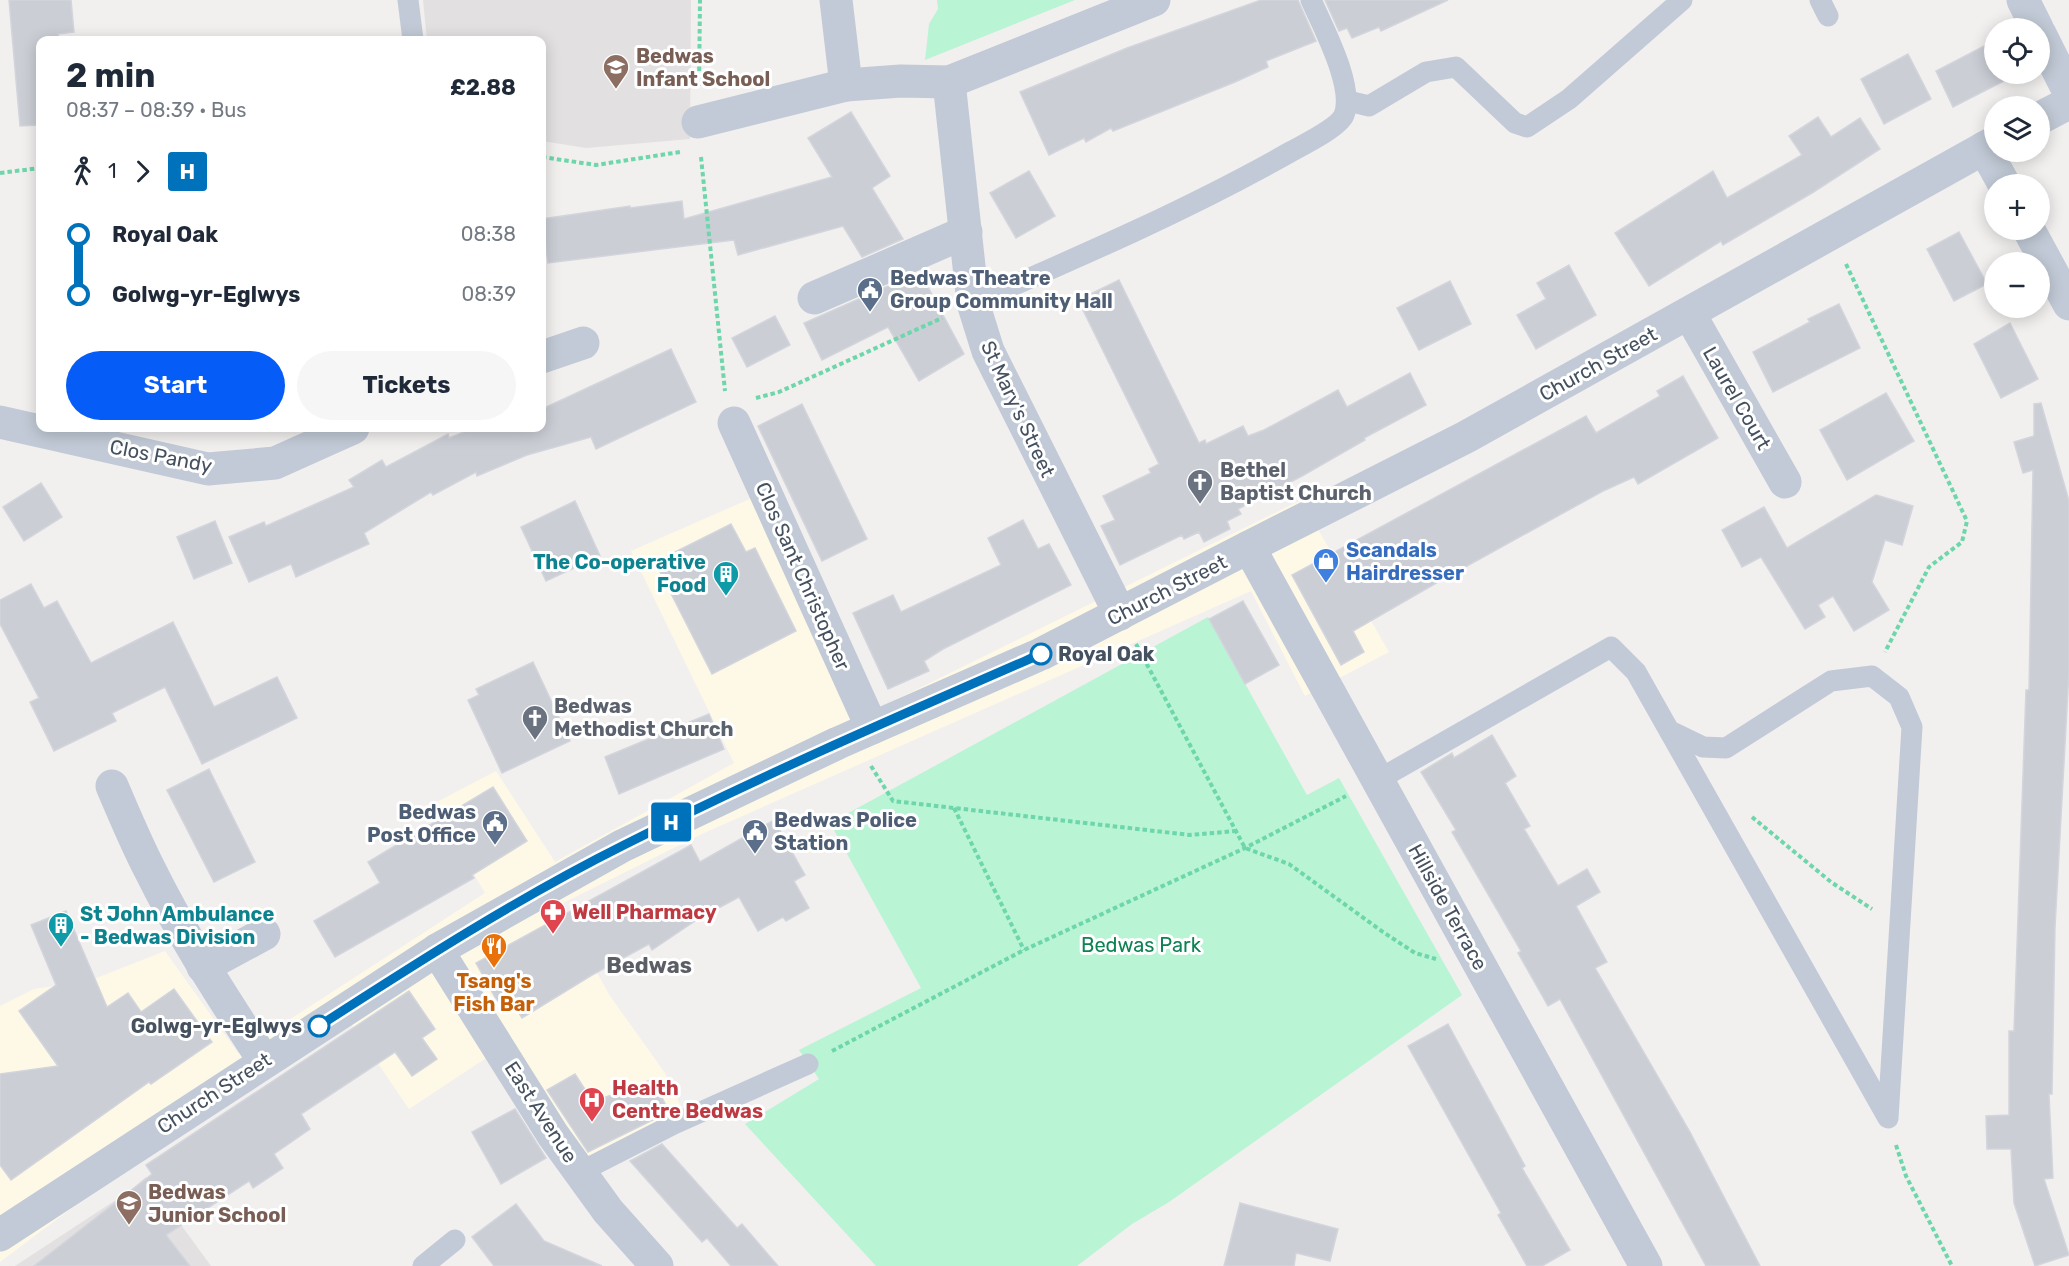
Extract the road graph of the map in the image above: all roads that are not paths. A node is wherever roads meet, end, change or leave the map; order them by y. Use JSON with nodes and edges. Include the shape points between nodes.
{"nodes":[{"id":1,"x":408,"y":0,"type":"edge"},
{"id":2,"x":836,"y":0,"type":"edge"},
{"id":3,"x":1154,"y":0,"type":"edge"},
{"id":4,"x":1311,"y":0,"type":"edge"},
{"id":5,"x":1682,"y":0,"type":"edge"},
{"id":6,"x":2023,"y":0,"type":"edge"},
{"id":7,"x":2032,"y":18,"type":"edge"},
{"id":8,"x":412,"y":36,"type":"edge"},
{"id":9,"x":2050,"y":54,"type":"edge"},
{"id":10,"x":949,"y":82,"type":"junction"},
{"id":11,"x":846,"y":85,"type":"junction"},
{"id":12,"x":2069,"y":92,"type":"edge"},
{"id":13,"x":1348,"y":101,"type":"junction"},
{"id":14,"x":2069,"y":103,"type":"edge"},
{"id":15,"x":2050,"y":113,"type":"edge"},
{"id":16,"x":699,"y":135,"type":"road end"},
{"id":17,"x":1984,"y":148,"type":"edge"},
{"id":18,"x":966,"y":232,"type":"junction"},
{"id":19,"x":2034,"y":240,"type":"edge"},
{"id":20,"x":814,"y":298,"type":"dead end"},
{"id":21,"x":973,"y":303,"type":"junction"},
{"id":22,"x":2069,"y":304,"type":"edge"},
{"id":23,"x":1689,"y":313,"type":"junction"},
{"id":24,"x":583,"y":343,"type":"dead end"},
{"id":25,"x":546,"y":356,"type":"edge"},
{"id":26,"x":732,"y":415,"type":"road end"},
{"id":27,"x":0,"y":422,"type":"edge"},
{"id":28,"x":36,"y":430,"type":"edge"},
{"id":29,"x":44,"y":432,"type":"edge"},
{"id":30,"x":344,"y":432,"type":"edge"},
{"id":31,"x":1785,"y":482,"type":"dead end"},
{"id":32,"x":1249,"y":548,"type":"junction"},
{"id":33,"x":1120,"y":614,"type":"junction"},
{"id":34,"x":1670,"y":731,"type":"junction"},
{"id":35,"x":862,"y":732,"type":"junction"},
{"id":36,"x":1377,"y":781,"type":"junction"},
{"id":37,"x":112,"y":786,"type":"dead end"},
{"id":38,"x":264,"y":934,"type":"dead end"},
{"id":39,"x":437,"y":950,"type":"junction"},
{"id":40,"x":203,"y":967,"type":"junction"},
{"id":41,"x":264,"y":1061,"type":"junction"},
{"id":42,"x":808,"y":1064,"type":"road end"},
{"id":43,"x":580,"y":1172,"type":"junction"},
{"id":44,"x":0,"y":1235,"type":"edge"},
{"id":45,"x":455,"y":1240,"type":"dead end"},
{"id":46,"x":423,"y":1266,"type":"edge"},
{"id":47,"x":657,"y":1266,"type":"edge"},
{"id":48,"x":1646,"y":1266,"type":"edge"}],
"edges":[{"from":1,"to":8,"type":"lane"},
{"from":2,"to":11,"type":"street"},
{"from":3,"to":10,"type":"street"},
{"from":4,"to":13,"type":"lane","via":[[1331,43]]},
{"from":5,"to":13,"type":"lane","via":[[1569,99],[1527,127],[1515,123],[1456,67],[1426,72],[1370,106]]},
{"from":6,"to":7,"type":"street"},
{"from":9,"to":12,"type":"street"},
{"from":10,"to":11,"type":"street"},
{"from":10,"to":18,"type":"street","name":"St Mary's Street"},
{"from":11,"to":16,"type":"street"},
{"from":13,"to":21,"type":"lane","via":[[1343,118],[1265,166],[1111,243]]},
{"from":14,"to":15,"type":"street"},
{"from":17,"to":23,"type":"street","name":"Church Street"},
{"from":18,"to":20,"type":"street"},
{"from":18,"to":21,"type":"street","name":"St Mary's Street"},
{"from":19,"to":22,"type":"street"},
{"from":21,"to":33,"type":"street","name":"St Mary's Street","via":[[1006,391]]},
{"from":23,"to":31,"type":"street","name":"Laurel Court"},
{"from":23,"to":32,"type":"street","name":"Church Street","via":[[1466,437]]},
{"from":24,"to":25,"type":"street"},
{"from":26,"to":35,"type":"street","name":"Clos Sant Christopher"},
{"from":27,"to":28,"type":"street","name":"Clos Pandy"},
{"from":29,"to":30,"type":"street","name":"Clos Pandy","via":[[208,469],[275,463]]},
{"from":32,"to":33,"type":"street","name":"Church Street"},
{"from":32,"to":36,"type":"street","name":"Hillside Terrace"},
{"from":33,"to":35,"type":"street","name":"Church Street","via":[[1041,654]]},
{"from":34,"to":34,"type":"lane","via":[[1888,1118],[1912,727],[1899,697],[1872,676],[1832,681],[1726,748],[1703,747]]},
{"from":34,"to":36,"type":"lane","via":[[1636,672],[1611,647]]},
{"from":35,"to":39,"type":"street","name":"Church Street","via":[[622,846]]},
{"from":36,"to":48,"type":"street","name":"Hillside Terrace"},
{"from":37,"to":40,"type":"street","via":[[150,871]]},
{"from":38,"to":40,"type":"street"},
{"from":39,"to":41,"type":"street","name":"Church Street"},
{"from":39,"to":43,"type":"street","name":"East Avenue"},
{"from":40,"to":41,"type":"street"},
{"from":41,"to":44,"type":"street","name":"Church Street"},
{"from":42,"to":43,"type":"lane","via":[[674,1124]]},
{"from":43,"to":47,"type":"street","name":"East Avenue","via":[[608,1211]]},
{"from":45,"to":46,"type":"lane"}]}
